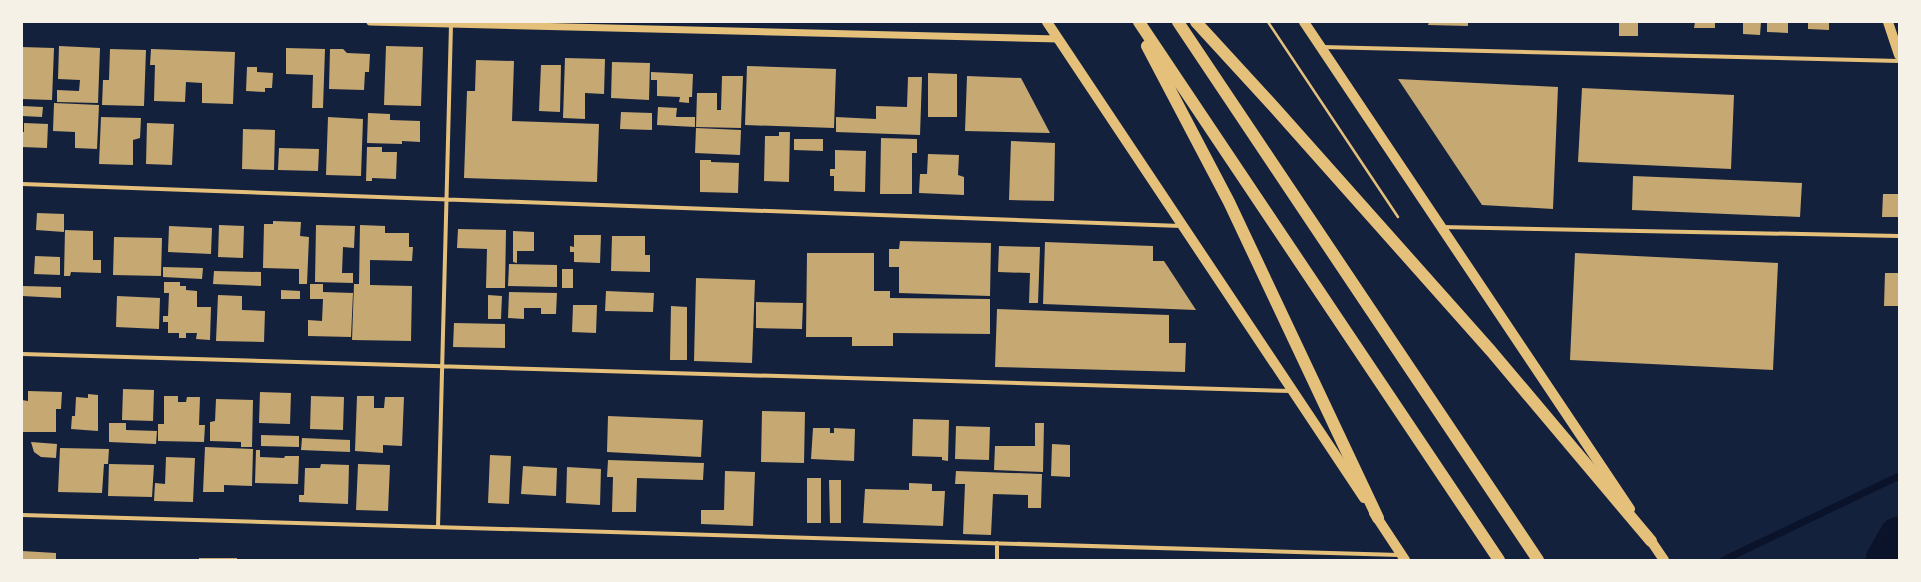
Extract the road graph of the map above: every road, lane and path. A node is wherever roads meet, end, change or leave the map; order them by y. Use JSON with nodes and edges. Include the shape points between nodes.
{"nodes":[{"id":1,"x":370,"y":22,"type":"edge"},
{"id":2,"x":1047,"y":22,"type":"edge"},
{"id":3,"x":1134,"y":22,"type":"edge"},
{"id":4,"x":1139,"y":22,"type":"edge"},
{"id":5,"x":1178,"y":22,"type":"edge"},
{"id":6,"x":1196,"y":22,"type":"edge"},
{"id":7,"x":1268,"y":22,"type":"edge"},
{"id":8,"x":1304,"y":22,"type":"edge"},
{"id":9,"x":1888,"y":22,"type":"edge"},
{"id":10,"x":451,"y":25,"type":"junction"},
{"id":11,"x":1059,"y":39,"type":"junction"},
{"id":12,"x":1321,"y":47,"type":"junction"},
{"id":13,"x":1899,"y":55,"type":"edge"},
{"id":14,"x":1899,"y":61,"type":"edge"},
{"id":15,"x":22,"y":184,"type":"edge"},
{"id":16,"x":446,"y":199,"type":"junction"},
{"id":17,"x":1402,"y":224,"type":"dead end"},
{"id":18,"x":1183,"y":226,"type":"junction"},
{"id":19,"x":1441,"y":227,"type":"junction"},
{"id":20,"x":1899,"y":236,"type":"edge"},
{"id":21,"x":22,"y":354,"type":"edge"},
{"id":22,"x":442,"y":367,"type":"junction"},
{"id":23,"x":1293,"y":391,"type":"junction"},
{"id":24,"x":22,"y":515,"type":"edge"},
{"id":25,"x":1378,"y":518,"type":"junction"},
{"id":26,"x":438,"y":527,"type":"junction"},
{"id":27,"x":1651,"y":541,"type":"junction"},
{"id":28,"x":997,"y":543,"type":"junction"},
{"id":29,"x":1404,"y":557,"type":"edge"},
{"id":30,"x":997,"y":560,"type":"edge"},
{"id":31,"x":1499,"y":560,"type":"edge"},
{"id":32,"x":1538,"y":560,"type":"edge"},
{"id":33,"x":1664,"y":560,"type":"edge"}],
"edges":[{"from":1,"to":10,"type":"street"},
{"from":2,"to":11,"type":"main road"},
{"from":3,"to":25,"type":"highway","via":[[1229,202]]},
{"from":4,"to":31,"type":"highway"},
{"from":5,"to":32,"type":"highway"},
{"from":6,"to":27,"type":"highway","via":[[1491,351]]},
{"from":7,"to":17,"type":"path"},
{"from":8,"to":12,"type":"main road"},
{"from":9,"to":13,"type":"main road"},
{"from":10,"to":11,"type":"street"},
{"from":10,"to":16,"type":"street"},
{"from":11,"to":18,"type":"main road"},
{"from":12,"to":14,"type":"street"},
{"from":12,"to":19,"type":"main road"},
{"from":15,"to":16,"type":"street"},
{"from":16,"to":18,"type":"street"},
{"from":16,"to":22,"type":"street"},
{"from":18,"to":23,"type":"main road"},
{"from":19,"to":20,"type":"street"},
{"from":19,"to":27,"type":"main road"},
{"from":21,"to":22,"type":"street"},
{"from":22,"to":23,"type":"street"},
{"from":22,"to":26,"type":"street"},
{"from":23,"to":25,"type":"main road"},
{"from":24,"to":26,"type":"street"},
{"from":25,"to":29,"type":"main road"},
{"from":26,"to":28,"type":"street"},
{"from":27,"to":33,"type":"main road"},
{"from":28,"to":29,"type":"street"},
{"from":28,"to":30,"type":"street"}]}
